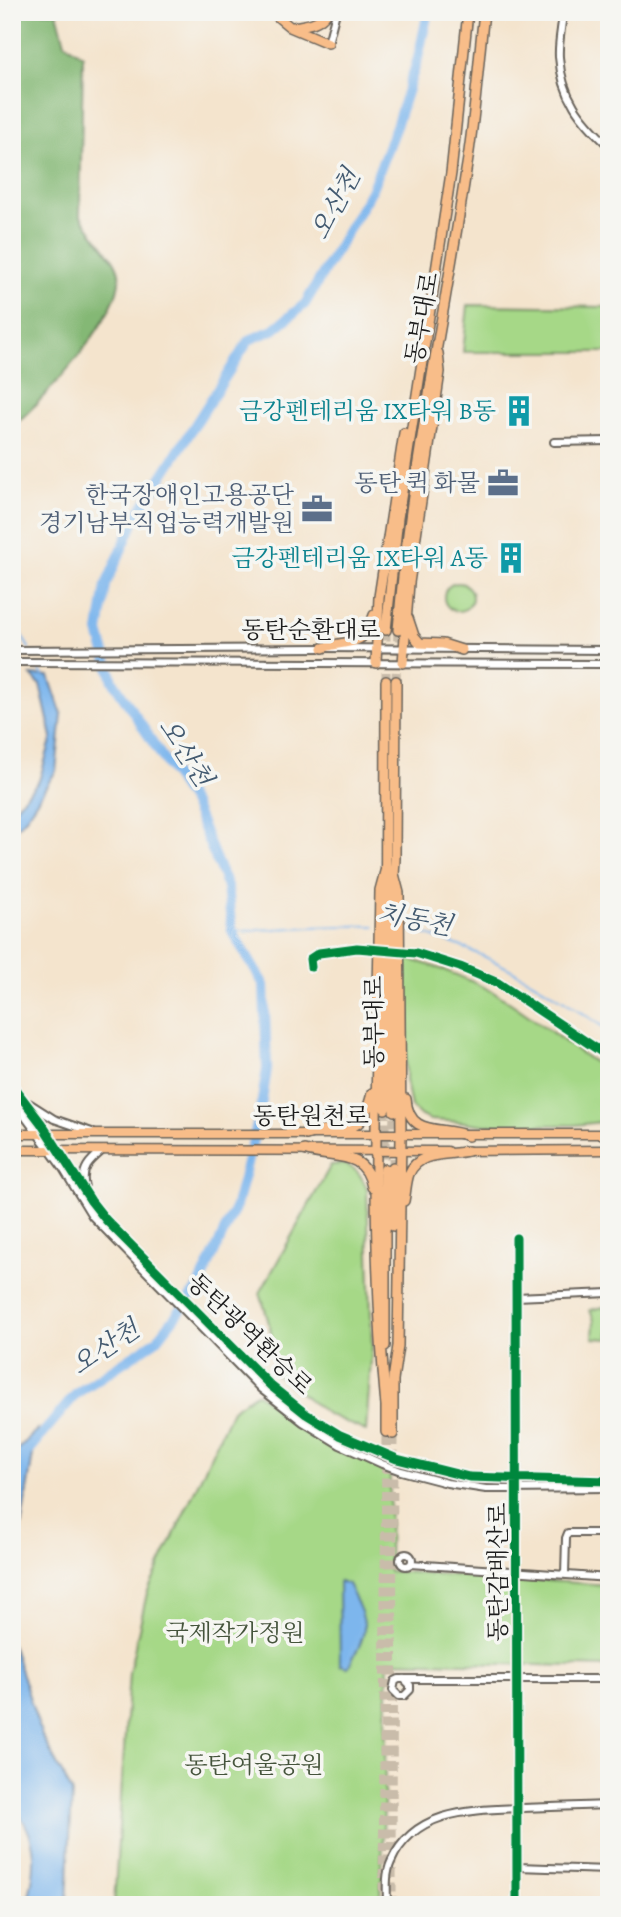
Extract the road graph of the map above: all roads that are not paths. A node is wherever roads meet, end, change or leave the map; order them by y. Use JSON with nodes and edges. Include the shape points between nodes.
{"nodes":[{"id":1,"x":272,"y":12,"type":"edge"},
{"id":2,"x":327,"y":12,"type":"edge"},
{"id":3,"x":336,"y":12,"type":"edge"},
{"id":4,"x":468,"y":12,"type":"edge"},
{"id":5,"x":484,"y":12,"type":"edge"},
{"id":6,"x":563,"y":12,"type":"edge"},
{"id":7,"x":290,"y":27,"type":"junction"},
{"id":8,"x":328,"y":43,"type":"joint"},
{"id":9,"x":609,"y":146,"type":"edge"},
{"id":10,"x":429,"y":308,"type":"junction"},
{"id":11,"x":437,"y":337,"type":"junction"},
{"id":12,"x":609,"y":441,"type":"edge"},
{"id":13,"x":554,"y":442,"type":"dead end"},
{"id":14,"x":379,"y":597,"type":"junction"},
{"id":15,"x":406,"y":614,"type":"junction"},
{"id":16,"x":386,"y":630,"type":"tunnel mouth"},
{"id":17,"x":398,"y":630,"type":"tunnel mouth"},
{"id":18,"x":323,"y":648,"type":"junction"},
{"id":19,"x":376,"y":649,"type":"junction"},
{"id":20,"x":403,"y":649,"type":"junction"},
{"id":21,"x":12,"y":650,"type":"edge"},
{"id":22,"x":462,"y":650,"type":"junction"},
{"id":23,"x":609,"y":650,"type":"edge"},
{"id":24,"x":12,"y":663,"type":"edge"},
{"id":25,"x":376,"y":663,"type":"junction"},
{"id":26,"x":403,"y":663,"type":"junction"},
{"id":27,"x":609,"y":664,"type":"edge"},
{"id":28,"x":391,"y":681,"type":"tunnel mouth"},
{"id":29,"x":389,"y":955,"type":"junction"},
{"id":30,"x":401,"y":1083,"type":"junction"},
{"id":31,"x":376,"y":1085,"type":"junction"},
{"id":32,"x":14,"y":1087,"type":"edge"},
{"id":33,"x":12,"y":1101,"type":"edge"},
{"id":34,"x":389,"y":1110,"type":"tunnel mouth"},
{"id":35,"x":12,"y":1125,"type":"edge"},
{"id":36,"x":12,"y":1134,"type":"edge"},
{"id":37,"x":609,"y":1134,"type":"edge"},
{"id":38,"x":39,"y":1135,"type":"junction"},
{"id":39,"x":48,"y":1135,"type":"junction"},
{"id":40,"x":100,"y":1135,"type":"junction"},
{"id":41,"x":306,"y":1135,"type":"junction"},
{"id":42,"x":375,"y":1135,"type":"junction"},
{"id":43,"x":401,"y":1136,"type":"junction"},
{"id":44,"x":468,"y":1136,"type":"junction"},
{"id":45,"x":12,"y":1150,"type":"edge"},
{"id":46,"x":53,"y":1150,"type":"junction"},
{"id":47,"x":103,"y":1150,"type":"junction"},
{"id":48,"x":304,"y":1150,"type":"junction"},
{"id":49,"x":609,"y":1150,"type":"edge"},
{"id":50,"x":376,"y":1151,"type":"junction"},
{"id":51,"x":401,"y":1151,"type":"junction"},
{"id":52,"x":468,"y":1151,"type":"junction"},
{"id":53,"x":91,"y":1202,"type":"junction"},
{"id":54,"x":376,"y":1218,"type":"junction"},
{"id":55,"x":400,"y":1220,"type":"junction"},
{"id":56,"x":516,"y":1238,"type":"dead end"},
{"id":57,"x":609,"y":1293,"type":"edge"},
{"id":58,"x":516,"y":1297,"type":"junction"},
{"id":59,"x":394,"y":1380,"type":"junction"},
{"id":60,"x":386,"y":1406,"type":"junction"},
{"id":61,"x":517,"y":1480,"type":"junction"},
{"id":62,"x":609,"y":1481,"type":"edge"},
{"id":63,"x":609,"y":1488,"type":"edge"},
{"id":64,"x":517,"y":1489,"type":"junction"},
{"id":65,"x":609,"y":1533,"type":"edge"},
{"id":66,"x":411,"y":1564,"type":"dead end"},
{"id":67,"x":517,"y":1572,"type":"junction"},
{"id":68,"x":565,"y":1575,"type":"junction"},
{"id":69,"x":609,"y":1578,"type":"edge"},
{"id":70,"x":517,"y":1678,"type":"junction"},
{"id":71,"x":404,"y":1679,"type":"junction"},
{"id":72,"x":431,"y":1679,"type":"junction"},
{"id":73,"x":609,"y":1679,"type":"edge"},
{"id":74,"x":410,"y":1685,"type":"junction"},
{"id":75,"x":609,"y":1805,"type":"edge"},
{"id":76,"x":517,"y":1808,"type":"junction"},
{"id":77,"x":517,"y":1867,"type":"junction"},
{"id":78,"x":609,"y":1870,"type":"edge"},
{"id":79,"x":387,"y":1905,"type":"edge"},
{"id":80,"x":517,"y":1905,"type":"edge"}],
"edges":[{"from":1,"to":7,"type":"highway"},
{"from":2,"to":7,"type":"highway","via":[[322,20]]},
{"from":3,"to":8,"type":"street"},
{"from":4,"to":10,"type":"highway","name":"동부대로","via":[[451,173]]},
{"from":5,"to":11,"type":"highway","name":"동부대로","via":[[467,169]]},
{"from":6,"to":9,"type":"street","via":[[559,55],[565,87],[575,110]]},
{"from":7,"to":8,"type":"highway"},
{"from":10,"to":14,"type":"highway"},
{"from":10,"to":16,"type":"highway","name":"동부대로","via":[[397,518]]},
{"from":11,"to":15,"type":"highway","via":[[440,372]]},
{"from":11,"to":17,"type":"highway","name":"동부대로","via":[[402,570]]},
{"from":12,"to":13,"type":"street"},
{"from":14,"to":18,"type":"highway","via":[[370,628],[360,640]]},
{"from":14,"to":19,"type":"highway"},
{"from":15,"to":20,"type":"highway"},
{"from":15,"to":22,"type":"highway","via":[[420,643]]},
{"from":18,"to":19,"type":"street","name":"동탄순환대로"},
{"from":18,"to":21,"type":"street","name":"동탄순환대로"},
{"from":19,"to":20,"type":"street","name":"동탄순환대로"},
{"from":19,"to":25,"type":"highway"},
{"from":20,"to":22,"type":"street","name":"동탄순환대로"},
{"from":20,"to":26,"type":"highway"},
{"from":22,"to":23,"type":"street","name":"동탄순환대로"},
{"from":24,"to":25,"type":"street","name":"동탄순환대로"},
{"from":25,"to":26,"type":"street","name":"동탄순환대로"},
{"from":26,"to":27,"type":"street","name":"동탄순환대로"},
{"from":28,"to":29,"type":"highway","name":"동부대로"},
{"from":29,"to":30,"type":"highway"},
{"from":29,"to":31,"type":"highway"},
{"from":29,"to":34,"type":"highway","name":"동부대로"},
{"from":30,"to":43,"type":"highway"},
{"from":30,"to":44,"type":"highway","via":[[415,1123]]},
{"from":31,"to":41,"type":"highway","via":[[361,1122]]},
{"from":31,"to":42,"type":"highway"},
{"from":32,"to":39,"type":"street","name":"동탄광역환승로"},
{"from":32,"to":40,"type":"street","via":[[43,1114]]},
{"from":33,"to":35,"type":"street","via":[[16,1114]]},
{"from":33,"to":38,"type":"street","name":"동탄광역환승로"},
{"from":36,"to":38,"type":"main road","name":"동탄원천로"},
{"from":37,"to":44,"type":"main road","name":"동탄원천로"},
{"from":38,"to":39,"type":"main road","name":"동탄원천로"},
{"from":38,"to":46,"type":"street","name":"동탄광역환승로"},
{"from":39,"to":40,"type":"main road","name":"동탄원천로"},
{"from":39,"to":46,"type":"street","name":"동탄광역환승로"},
{"from":40,"to":41,"type":"main road","name":"동탄원천로"},
{"from":41,"to":42,"type":"main road","name":"동탄원천로"},
{"from":42,"to":43,"type":"main road","name":"동탄원천로"},
{"from":42,"to":50,"type":"highway"},
{"from":43,"to":44,"type":"main road","name":"동탄원천로"},
{"from":43,"to":51,"type":"highway"},
{"from":45,"to":46,"type":"main road","name":"동탄원천로"},
{"from":46,"to":47,"type":"main road","name":"동탄원천로"},
{"from":46,"to":53,"type":"street","name":"동탄광역환승로"},
{"from":46,"to":64,"type":"street","name":"동탄광역환승로","via":[[82,1203],[119,1246],[286,1410],[362,1456],[401,1471],[477,1488]]},
{"from":47,"to":48,"type":"main road","name":"동탄원천로"},
{"from":47,"to":53,"type":"street","via":[[82,1176]]},
{"from":48,"to":50,"type":"main road","name":"동탄원천로"},
{"from":48,"to":54,"type":"highway","via":[[349,1158],[363,1166],[370,1176]]},
{"from":49,"to":52,"type":"main road","name":"동탄원천로"},
{"from":50,"to":51,"type":"main road","name":"동탄원천로"},
{"from":50,"to":54,"type":"highway"},
{"from":51,"to":52,"type":"main road","name":"동탄원천로"},
{"from":51,"to":55,"type":"highway"},
{"from":52,"to":55,"type":"highway","via":[[419,1161],[409,1175]]},
{"from":53,"to":61,"type":"street","name":"동탄광역환승로","via":[[271,1386],[334,1431],[413,1464],[469,1477]]},
{"from":54,"to":60,"type":"highway"},
{"from":55,"to":59,"type":"highway"},
{"from":56,"to":58,"type":"street","name":"동탄감배산로"},
{"from":57,"to":58,"type":"street"},
{"from":58,"to":61,"type":"street","name":"동탄감배산로"},
{"from":59,"to":60,"type":"highway","via":[[390,1433]]},
{"from":59,"to":60,"type":"highway","via":[[389,1168]]},
{"from":61,"to":62,"type":"street","name":"동탄광역환승로"},
{"from":61,"to":64,"type":"street","name":"동탄감배산로"},
{"from":63,"to":64,"type":"street","name":"동탄광역환승로"},
{"from":64,"to":67,"type":"street","name":"동탄감배산로"},
{"from":65,"to":68,"type":"street","via":[[568,1533]]},
{"from":66,"to":67,"type":"street"},
{"from":67,"to":68,"type":"street"},
{"from":67,"to":70,"type":"street","name":"동탄감배산로"},
{"from":68,"to":69,"type":"street"},
{"from":70,"to":72,"type":"street"},
{"from":70,"to":73,"type":"street"},
{"from":70,"to":76,"type":"street","name":"동탄감배산로"},
{"from":71,"to":72,"type":"street"},
{"from":71,"to":74,"type":"street"},
{"from":71,"to":74,"type":"street","via":[[395,1681],[395,1694],[408,1694]]},
{"from":72,"to":74,"type":"street"},
{"from":75,"to":76,"type":"street"},
{"from":76,"to":77,"type":"street","name":"동탄감배산로"},
{"from":76,"to":79,"type":"street","via":[[452,1813],[424,1825],[390,1863]]},
{"from":77,"to":78,"type":"street"},
{"from":77,"to":80,"type":"street","name":"동탄감배산로"}]}
